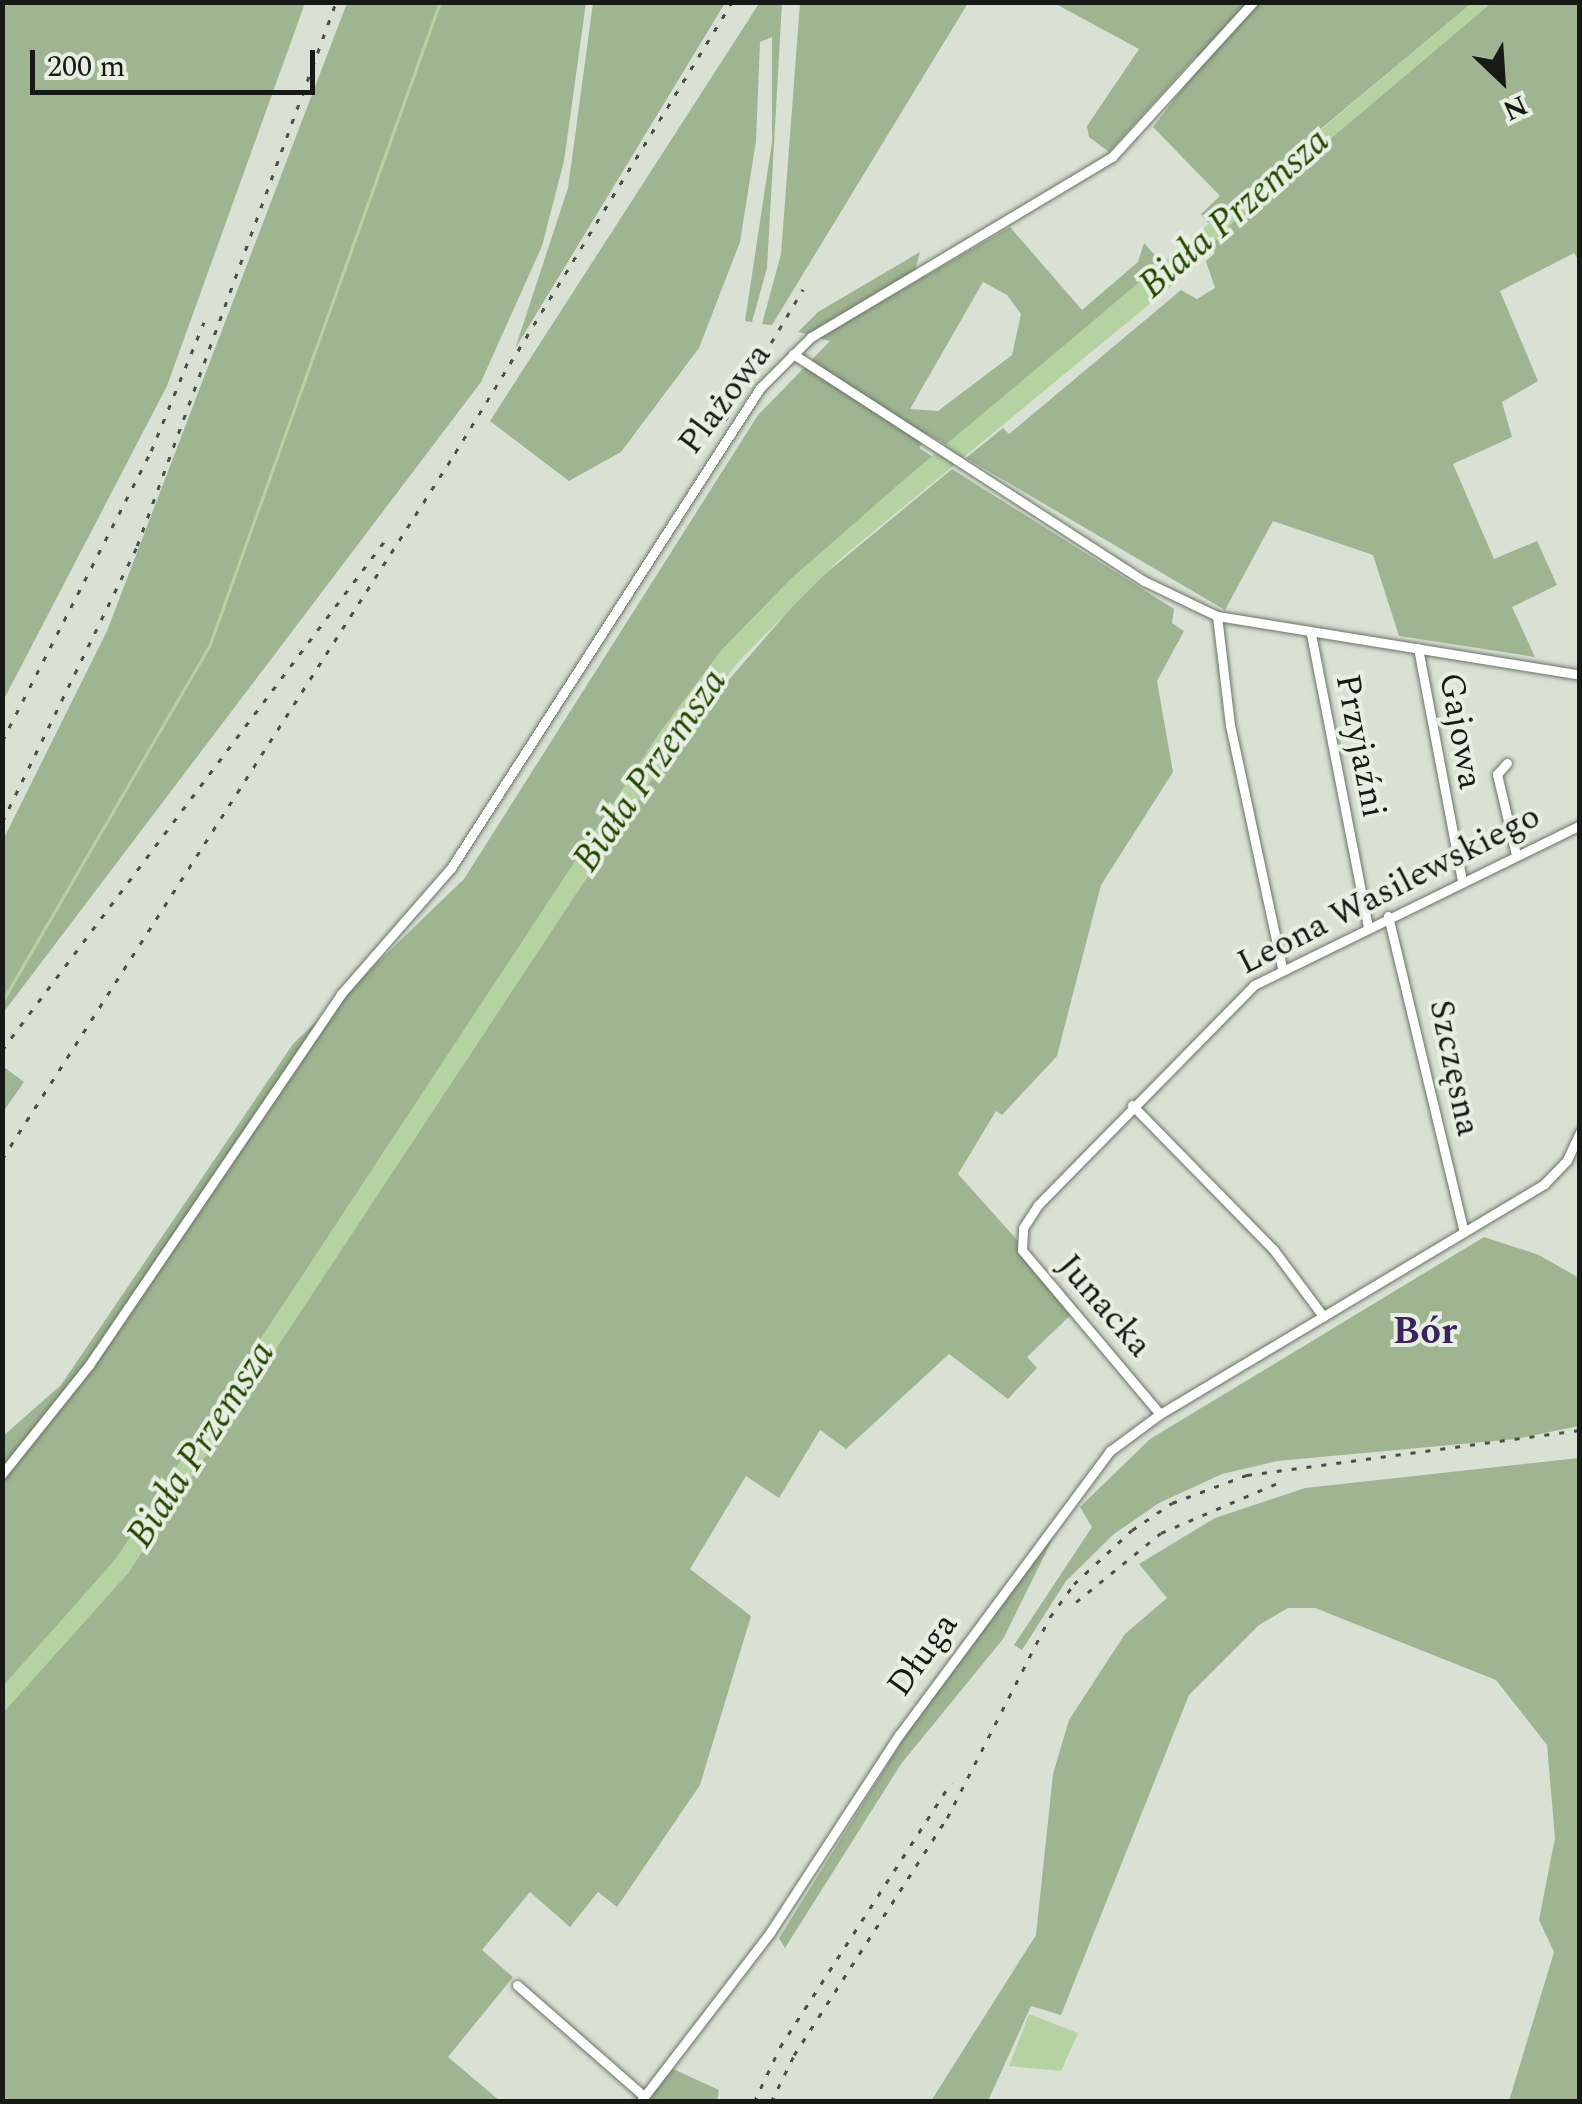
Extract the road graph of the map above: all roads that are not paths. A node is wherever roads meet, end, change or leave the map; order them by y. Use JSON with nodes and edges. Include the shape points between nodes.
{"nodes":[{"id":1,"x":1253,"y":2,"type":"edge"},
{"id":2,"x":793,"y":354,"type":"junction"},
{"id":3,"x":1217,"y":616,"type":"junction"},
{"id":4,"x":1311,"y":634,"type":"junction"},
{"id":5,"x":1418,"y":648,"type":"junction"},
{"id":6,"x":1580,"y":675,"type":"edge"},
{"id":7,"x":1507,"y":763,"type":"dead end"},
{"id":8,"x":1580,"y":825,"type":"edge"},
{"id":9,"x":1516,"y":855,"type":"junction"},
{"id":10,"x":1462,"y":881,"type":"junction"},
{"id":11,"x":1388,"y":916,"type":"junction"},
{"id":12,"x":1368,"y":926,"type":"junction"},
{"id":13,"x":1282,"y":968,"type":"junction"},
{"id":14,"x":1132,"y":1105,"type":"junction"},
{"id":15,"x":1580,"y":1132,"type":"edge"},
{"id":16,"x":1023,"y":1228,"type":"joint"},
{"id":17,"x":1464,"y":1232,"type":"junction"},
{"id":18,"x":1323,"y":1316,"type":"junction"},
{"id":19,"x":1160,"y":1414,"type":"junction"},
{"id":20,"x":2,"y":1474,"type":"edge"},
{"id":21,"x":517,"y":1986,"type":"dead end"},
{"id":22,"x":642,"y":2099,"type":"edge"}],
"edges":[{"from":1,"to":2,"type":"street","name":"Plażowa","via":[[1112,157]]},
{"from":2,"to":3,"type":"street","via":[[1144,581]]},
{"from":2,"to":20,"type":"street","name":"Plażowa","via":[[714,454],[451,868],[340,994],[89,1365]]},
{"from":3,"to":4,"type":"street"},
{"from":3,"to":13,"type":"street","via":[[1230,725]]},
{"from":4,"to":5,"type":"street"},
{"from":4,"to":12,"type":"street","name":"Przyjaźni"},
{"from":5,"to":6,"type":"street"},
{"from":5,"to":10,"type":"street","name":"Gajowa"},
{"from":7,"to":9,"type":"street","via":[[1496,774]]},
{"from":8,"to":9,"type":"street","name":"Leona Wasilewskiego"},
{"from":9,"to":10,"type":"street","name":"Leona Wasilewskiego"},
{"from":10,"to":11,"type":"street","name":"Leona Wasilewskiego"},
{"from":11,"to":12,"type":"street","name":"Leona Wasilewskiego"},
{"from":11,"to":17,"type":"street","name":"Szczęsna"},
{"from":12,"to":13,"type":"street","name":"Leona Wasilewskiego"},
{"from":13,"to":14,"type":"street","name":"Leona Wasilewskiego","via":[[1236,1000]]},
{"from":14,"to":16,"type":"street","name":"Leona Wasilewskiego"},
{"from":14,"to":18,"type":"street","via":[[1273,1248]]},
{"from":15,"to":17,"type":"street","name":"Długa","via":[[1567,1160],[1544,1184]]},
{"from":16,"to":19,"type":"street","name":"Junacka","via":[[1022,1250],[1036,1270]]},
{"from":17,"to":18,"type":"street","name":"Długa"},
{"from":18,"to":19,"type":"street","name":"Długa"},
{"from":19,"to":22,"type":"street","name":"Długa","via":[[1086,1477],[899,1734],[800,1891]]},
{"from":21,"to":22,"type":"street"}]}
